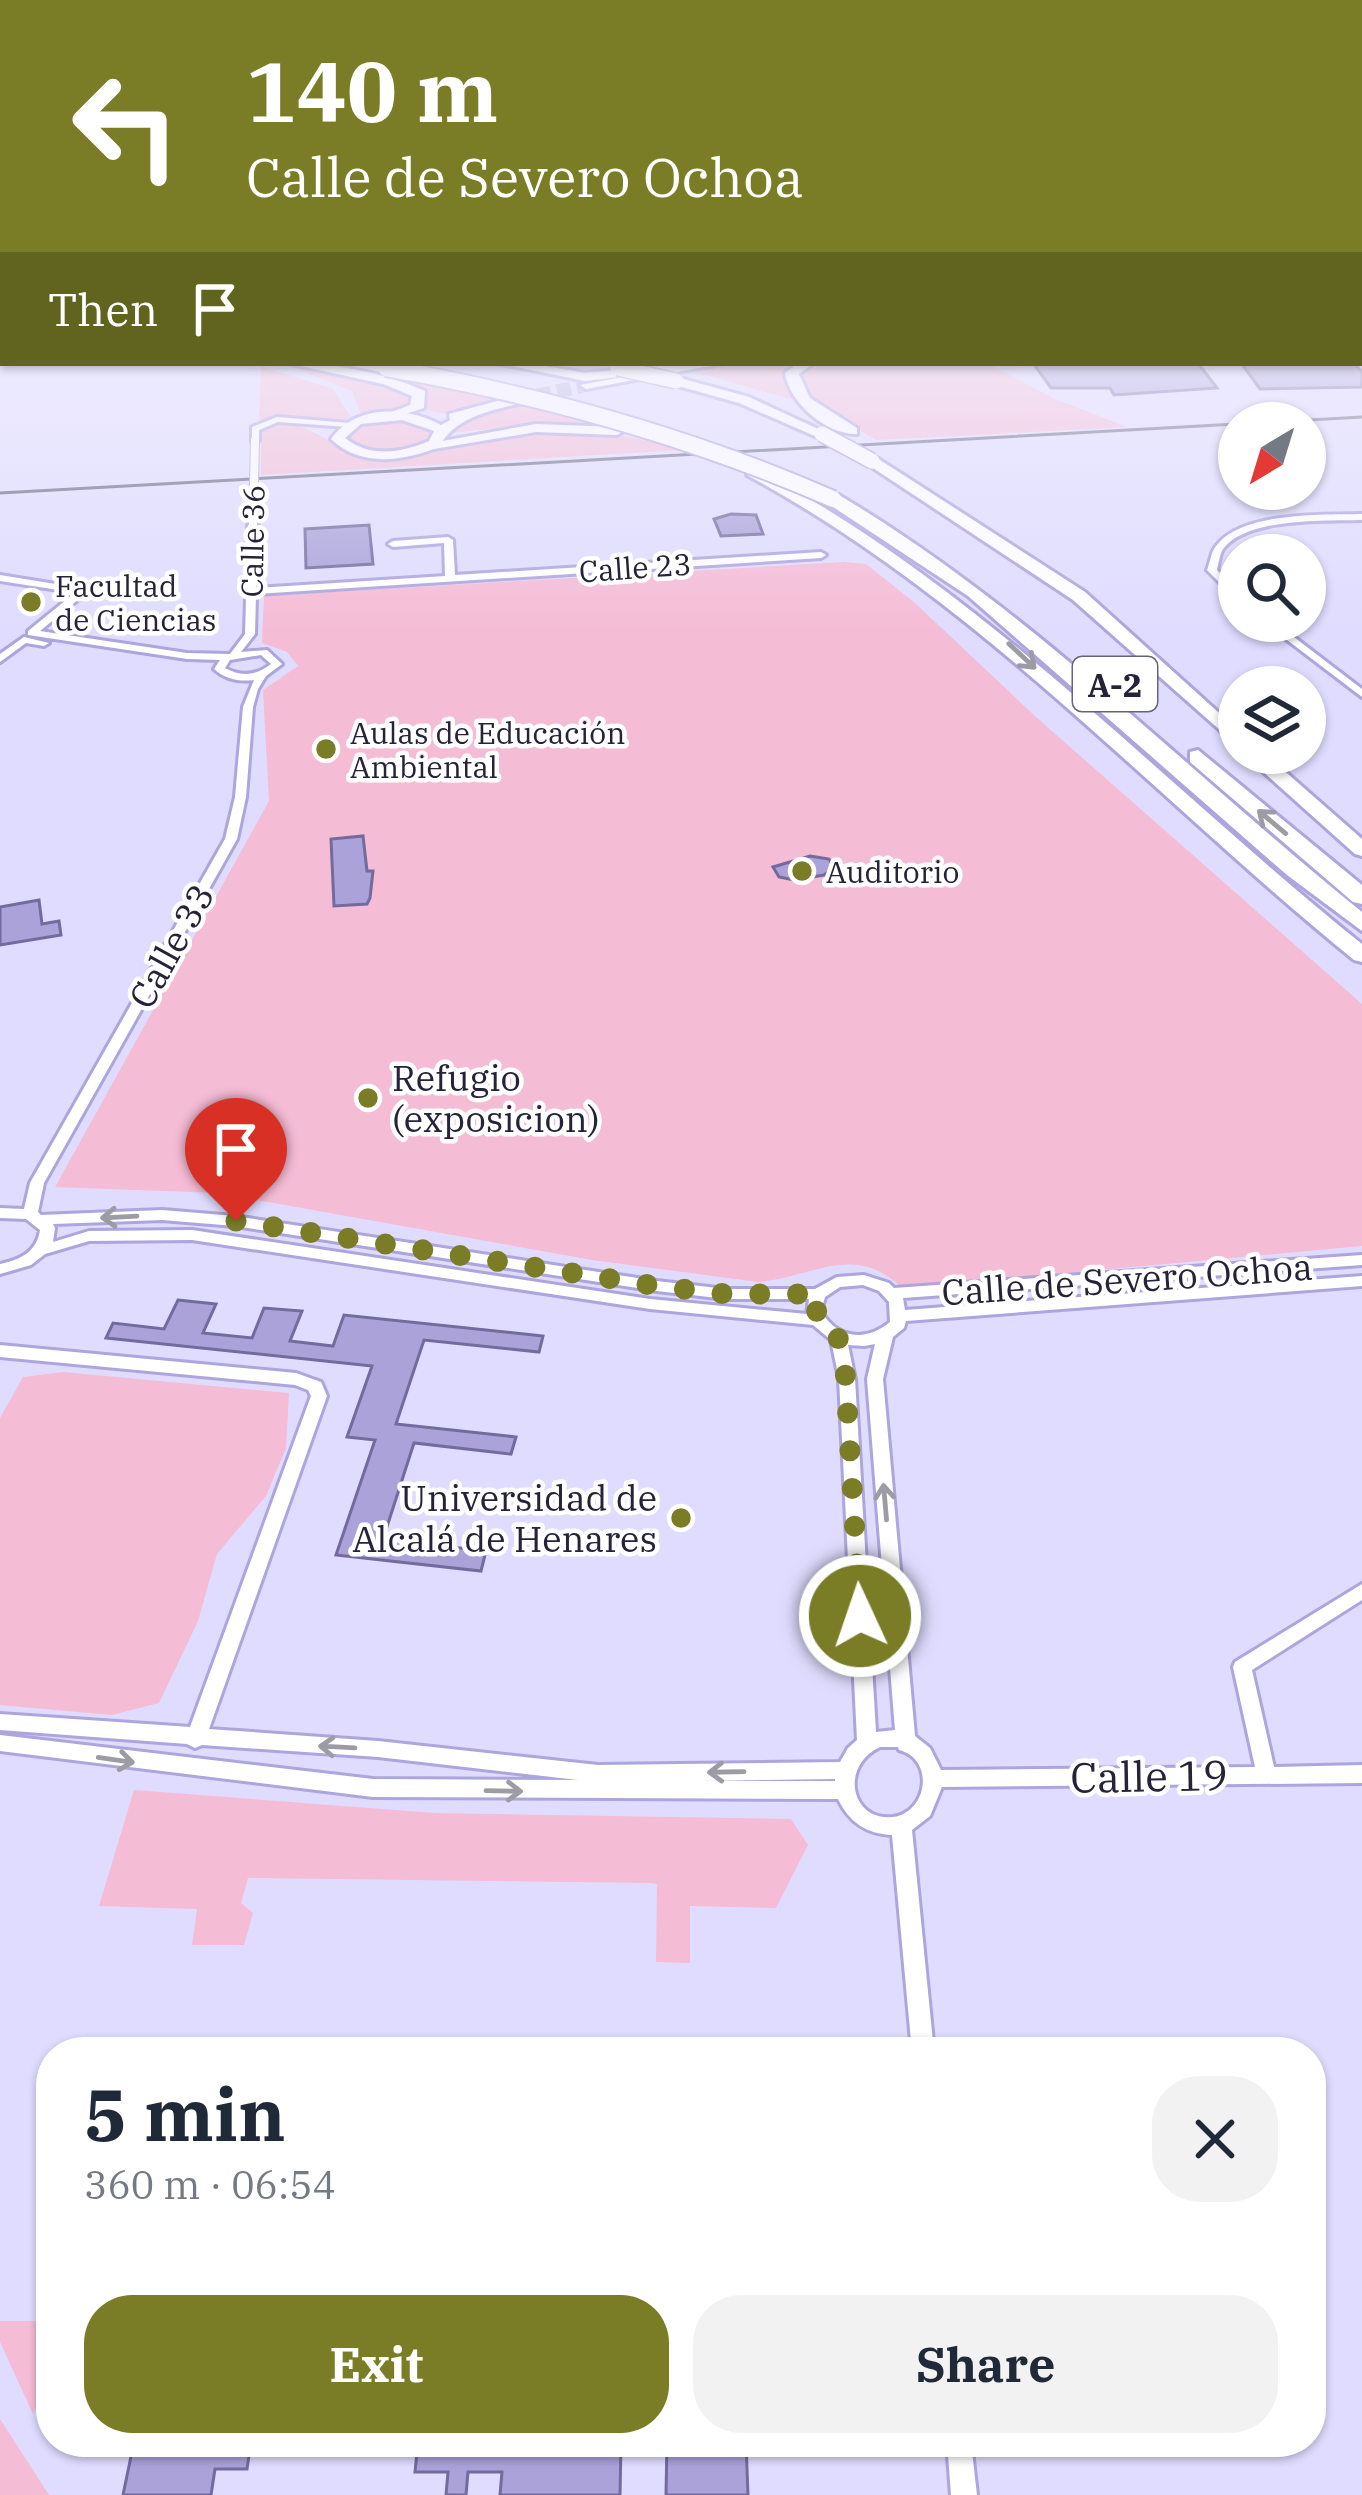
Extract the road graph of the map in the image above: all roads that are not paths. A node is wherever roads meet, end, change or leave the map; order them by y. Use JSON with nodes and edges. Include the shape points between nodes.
{"nodes":[{"id":1,"x":419,"y":398,"type":"edge"},
{"id":2,"x":527,"y":398,"type":"edge"},
{"id":3,"x":581,"y":398,"type":"tunnel mouth"},
{"id":4,"x":738,"y":398,"type":"edge"},
{"id":5,"x":804,"y":398,"type":"edge"},
{"id":6,"x":516,"y":400,"type":"tunnel mouth"},
{"id":7,"x":470,"y":414,"type":"junction"},
{"id":8,"x":394,"y":416,"type":"junction"},
{"id":9,"x":425,"y":420,"type":"junction"},
{"id":10,"x":304,"y":423,"type":"junction"},
{"id":11,"x":349,"y":425,"type":"junction"},
{"id":12,"x":437,"y":437,"type":"junction"},
{"id":13,"x":338,"y":439,"type":"junction"},
{"id":14,"x":830,"y":499,"type":"junction"},
{"id":15,"x":852,"y":517,"type":"joint"},
{"id":16,"x":1362,"y":518,"type":"edge"},
{"id":17,"x":1243,"y":534,"type":"edge"},
{"id":18,"x":393,"y":544,"type":"dead end"},
{"id":19,"x":1218,"y":544,"type":"edge"},
{"id":20,"x":821,"y":555,"type":"dead end"},
{"id":21,"x":1218,"y":576,"type":"edge"},
{"id":22,"x":0,"y":578,"type":"edge"},
{"id":23,"x":450,"y":578,"type":"junction"},
{"id":24,"x":251,"y":591,"type":"junction"},
{"id":25,"x":1079,"y":596,"type":"junction"},
{"id":26,"x":1004,"y":611,"type":"junction"},
{"id":27,"x":250,"y":634,"type":"junction"},
{"id":28,"x":28,"y":636,"type":"junction"},
{"id":29,"x":1294,"y":642,"type":"edge"},
{"id":30,"x":263,"y":652,"type":"junction"},
{"id":31,"x":231,"y":655,"type":"junction"},
{"id":32,"x":0,"y":659,"type":"edge"},
{"id":33,"x":220,"y":669,"type":"junction"},
{"id":34,"x":262,"y":675,"type":"junction"},
{"id":35,"x":234,"y":677,"type":"junction"},
{"id":36,"x":248,"y":692,"type":"junction"},
{"id":37,"x":1362,"y":694,"type":"edge"},
{"id":38,"x":1218,"y":722,"type":"edge"},
{"id":39,"x":1276,"y":774,"type":"edge"},
{"id":40,"x":1362,"y":850,"type":"edge"},
{"id":41,"x":1362,"y":898,"type":"edge"},
{"id":42,"x":1362,"y":923,"type":"edge"},
{"id":43,"x":1362,"y":955,"type":"edge"},
{"id":44,"x":37,"y":1183,"type":"junction"},
{"id":45,"x":0,"y":1213,"type":"edge"},
{"id":46,"x":36,"y":1216,"type":"junction"},
{"id":47,"x":42,"y":1250,"type":"junction"},
{"id":48,"x":1362,"y":1260,"type":"edge"},
{"id":49,"x":2,"y":1274,"type":"edge"},
{"id":50,"x":1362,"y":1281,"type":"edge"},
{"id":51,"x":892,"y":1293,"type":"junction"},
{"id":52,"x":818,"y":1294,"type":"junction"},
{"id":53,"x":901,"y":1316,"type":"junction"},
{"id":54,"x":816,"y":1320,"type":"junction"},
{"id":55,"x":885,"y":1336,"type":"junction"},
{"id":56,"x":838,"y":1338,"type":"junction"},
{"id":57,"x":0,"y":1351,"type":"edge"},
{"id":58,"x":1362,"y":1592,"type":"edge"},
{"id":59,"x":0,"y":1722,"type":"edge"},
{"id":60,"x":195,"y":1740,"type":"junction"},
{"id":61,"x":0,"y":1743,"type":"edge"},
{"id":62,"x":867,"y":1743,"type":"junction"},
{"id":63,"x":907,"y":1744,"type":"junction"},
{"id":64,"x":1266,"y":1773,"type":"junction"},
{"id":65,"x":1362,"y":1774,"type":"edge"},
{"id":66,"x":936,"y":1779,"type":"junction"},
{"id":67,"x":843,"y":1780,"type":"junction"},
{"id":68,"x":901,"y":1823,"type":"junction"},
{"id":69,"x":922,"y":2037,"type":"edge"},
{"id":70,"x":960,"y":2457,"type":"edge"},
{"id":71,"x":964,"y":2495,"type":"edge"}],
"edges":[{"from":1,"to":8,"type":"highway"},
{"from":2,"to":14,"type":"highway","number":"A-2","bridge":true,"via":[[627,420]]},
{"from":3,"to":14,"type":"highway","number":"A-2","via":[[659,418]]},
{"from":4,"to":25,"type":"highway","bridge":true,"via":[[872,461]]},
{"from":5,"to":25,"type":"highway"},
{"from":6,"to":7,"type":"main road"},
{"from":7,"to":9,"type":"main road"},
{"from":7,"to":12,"type":"main road"},
{"from":8,"to":9,"type":"main road"},
{"from":8,"to":11,"type":"main road"},
{"from":9,"to":12,"type":"main road"},
{"from":10,"to":11,"type":"street","name":"Calle 36"},
{"from":10,"to":13,"type":"street"},
{"from":10,"to":24,"type":"street","name":"Calle 36","bridge":true,"via":[[266,421],[255,429]]},
{"from":11,"to":13,"type":"main road"},
{"from":12,"to":13,"type":"main road","via":[[377,455]]},
{"from":12,"to":14,"type":"highway","bridge":true,"via":[[617,431],[670,441]]},
{"from":14,"to":15,"type":"highway"},
{"from":14,"to":26,"type":"highway","number":"A-2","via":[[921,550]]},
{"from":41,"to":14,"type":"highway","number":"A-2","one_way":true,"via":[[1030,608],[944,545]]},
{"from":14,"to":43,"type":"highway","one_way":true,"via":[[979,617],[1195,816]]},
{"from":15,"to":26,"type":"highway"},
{"from":16,"to":17,"type":"street","via":[[1290,521]]},
{"from":18,"to":23,"type":"street","via":[[448,540]]},
{"from":19,"to":21,"type":"street"},
{"from":20,"to":23,"type":"street","name":"Calle 23"},
{"from":22,"to":28,"type":"street","via":[[77,596]]},
{"from":23,"to":24,"type":"street","name":"Calle 23"},
{"from":24,"to":27,"type":"street","name":"Calle 36"},
{"from":25,"to":38,"type":"highway"},
{"from":26,"to":42,"type":"highway","number":"A-2"},
{"from":27,"to":30,"type":"street","name":"Calle 36"},
{"from":27,"to":31,"type":"street","name":"Calle 36"},
{"from":28,"to":31,"type":"street"},
{"from":28,"to":32,"type":"street"},
{"from":28,"to":33,"type":"street"},
{"from":29,"to":37,"type":"street"},
{"from":30,"to":31,"type":"street"},
{"from":30,"to":34,"type":"street","via":[[278,664]]},
{"from":31,"to":33,"type":"street","name":"Calle 36"},
{"from":33,"to":35,"type":"street"},
{"from":34,"to":35,"type":"street"},
{"from":34,"to":36,"type":"street"},
{"from":35,"to":36,"type":"street"},
{"from":36,"to":44,"type":"street","name":"Calle 33","via":[[245,796],[231,839]]},
{"from":39,"to":40,"type":"highway"},
{"from":44,"to":45,"type":"street","name":"Calle 33"},
{"from":44,"to":46,"type":"street","name":"Calle 33"},
{"from":45,"to":46,"type":"street"},
{"from":46,"to":47,"type":"street","name":"Calle 33","via":[[48,1239]]},
{"from":52,"to":46,"type":"street","one_way":true,"via":[[657,1286],[197,1216]]},
{"from":47,"to":49,"type":"street"},
{"from":47,"to":54,"type":"street","via":[[89,1237],[229,1238],[650,1304]]},
{"from":48,"to":51,"type":"street","name":"Calle de Severo Ochoa"},
{"from":50,"to":53,"type":"street","name":"Calle de Severo Ochoa"},
{"from":51,"to":52,"type":"street","via":[[850,1280]]},
{"from":51,"to":53,"type":"street"},
{"from":52,"to":54,"type":"street"},
{"from":53,"to":55,"type":"street"},
{"from":54,"to":56,"type":"street"},
{"from":55,"to":56,"type":"street"},
{"from":63,"to":55,"type":"street","one_way":true,"via":[[875,1379]]},
{"from":56,"to":62,"type":"street","via":[[847,1378]]},
{"from":57,"to":60,"type":"street","via":[[315,1386],[319,1396]]},
{"from":58,"to":64,"type":"street","via":[[1242,1667]]},
{"from":59,"to":60,"type":"street"},
{"from":67,"to":60,"type":"street","one_way":true,"via":[[598,1774],[378,1749]]},
{"from":61,"to":67,"type":"street","one_way":true,"via":[[373,1788]]},
{"from":62,"to":63,"type":"street"},
{"from":62,"to":67,"type":"street"},
{"from":63,"to":66,"type":"street"},
{"from":64,"to":65,"type":"street","name":"Calle 19"},
{"from":64,"to":66,"type":"street","name":"Calle 19"},
{"from":66,"to":68,"type":"street","via":[[925,1812]]},
{"from":67,"to":68,"type":"street","via":[[865,1816]]},
{"from":68,"to":69,"type":"street"},
{"from":70,"to":71,"type":"street"}]}
